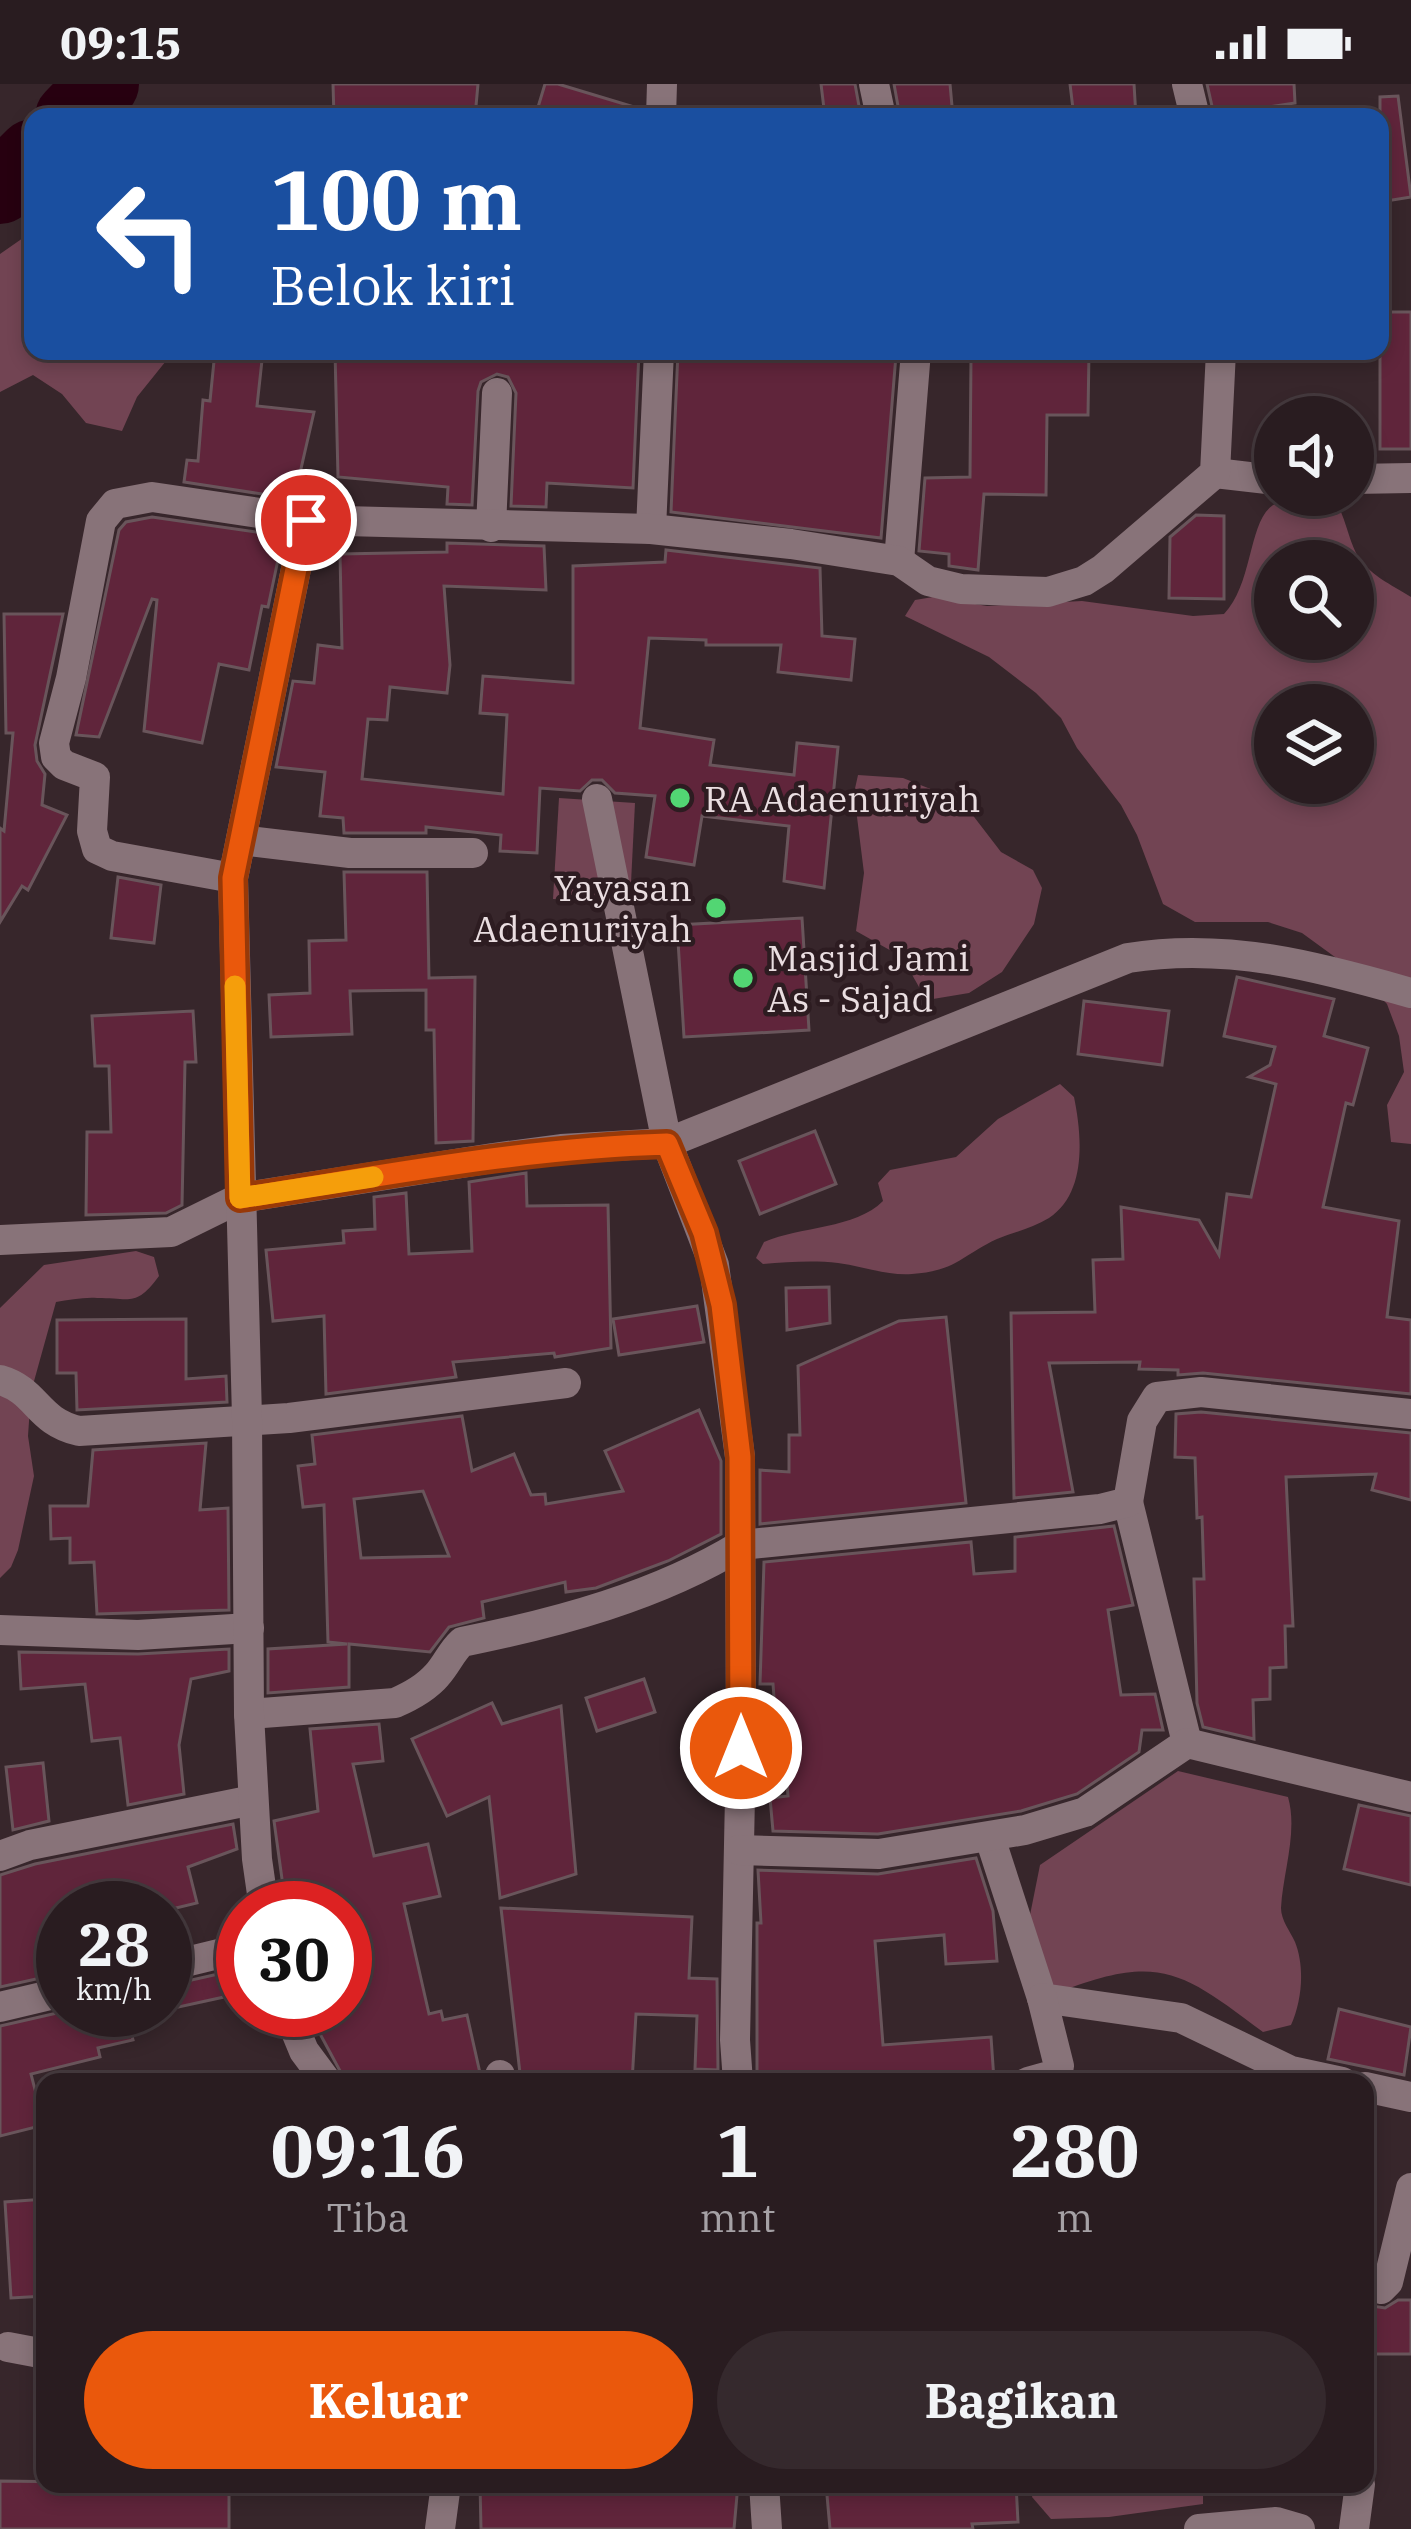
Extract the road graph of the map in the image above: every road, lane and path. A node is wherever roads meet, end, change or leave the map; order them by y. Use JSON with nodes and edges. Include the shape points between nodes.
{"nodes":[{"id":1,"x":658,"y":360,"type":"edge"},
{"id":2,"x":915,"y":360,"type":"edge"},
{"id":3,"x":1222,"y":360,"type":"edge"},
{"id":4,"x":497,"y":393,"type":"dead end"},
{"id":5,"x":1216,"y":473,"type":"junction"},
{"id":6,"x":1254,"y":478,"type":"edge"},
{"id":7,"x":1411,"y":478,"type":"edge"},
{"id":8,"x":1374,"y":479,"type":"edge"},
{"id":9,"x":306,"y":520,"type":"junction"},
{"id":10,"x":491,"y":527,"type":"junction"},
{"id":11,"x":651,"y":529,"type":"junction"},
{"id":12,"x":899,"y":561,"type":"junction"},
{"id":13,"x":597,"y":799,"type":"dead end"},
{"id":14,"x":241,"y":840,"type":"junction"},
{"id":15,"x":473,"y":854,"type":"dead end"},
{"id":16,"x":233,"y":878,"type":"junction"},
{"id":17,"x":1411,"y":993,"type":"edge"},
{"id":18,"x":667,"y":1144,"type":"junction"},
{"id":19,"x":240,"y":1198,"type":"junction"},
{"id":20,"x":0,"y":1240,"type":"edge"},
{"id":21,"x":0,"y":1380,"type":"edge"},
{"id":22,"x":566,"y":1383,"type":"dead end"},
{"id":23,"x":1411,"y":1414,"type":"edge"},
{"id":24,"x":247,"y":1418,"type":"junction"},
{"id":25,"x":1128,"y":1502,"type":"junction"},
{"id":26,"x":741,"y":1545,"type":"junction"},
{"id":27,"x":249,"y":1628,"type":"junction"},
{"id":28,"x":0,"y":1630,"type":"edge"},
{"id":29,"x":250,"y":1714,"type":"junction"},
{"id":30,"x":1187,"y":1743,"type":"junction"},
{"id":31,"x":1411,"y":1797,"type":"edge"},
{"id":32,"x":253,"y":1800,"type":"junction"},
{"id":33,"x":990,"y":1838,"type":"junction"},
{"id":34,"x":739,"y":1850,"type":"junction"},
{"id":35,"x":0,"y":1856,"type":"edge"},
{"id":36,"x":261,"y":1881,"type":"edge"},
{"id":37,"x":36,"y":1998,"type":"edge"},
{"id":38,"x":1042,"y":1998,"type":"junction"},
{"id":39,"x":0,"y":2007,"type":"edge"},
{"id":40,"x":298,"y":2037,"type":"edge"},
{"id":41,"x":321,"y":2073,"type":"edge"},
{"id":42,"x":737,"y":2073,"type":"edge"},
{"id":43,"x":1054,"y":2073,"type":"edge"},
{"id":44,"x":1300,"y":2073,"type":"edge"},
{"id":45,"x":1374,"y":2089,"type":"edge"},
{"id":46,"x":1411,"y":2097,"type":"edge"},
{"id":47,"x":1411,"y":2188,"type":"edge"},
{"id":48,"x":1374,"y":2287,"type":"edge"},
{"id":49,"x":8,"y":2347,"type":"dead end"},
{"id":50,"x":36,"y":2352,"type":"edge"},
{"id":51,"x":445,"y":2493,"type":"edge"},
{"id":52,"x":765,"y":2493,"type":"edge"},
{"id":53,"x":1359,"y":2493,"type":"edge"},
{"id":54,"x":440,"y":2529,"type":"edge"},
{"id":55,"x":767,"y":2529,"type":"edge"},
{"id":56,"x":1199,"y":2529,"type":"edge"},
{"id":57,"x":1300,"y":2529,"type":"edge"},
{"id":58,"x":1354,"y":2529,"type":"edge"}],
"edges":[{"from":1,"to":11,"type":"street"},
{"from":2,"to":12,"type":"street"},
{"from":3,"to":5,"type":"street"},
{"from":4,"to":10,"type":"street"},
{"from":5,"to":6,"type":"street"},
{"from":5,"to":12,"type":"street","via":[[1103,568],[1065,588],[948,587]]},
{"from":7,"to":8,"type":"street"},
{"from":9,"to":10,"type":"street"},
{"from":9,"to":14,"type":"street"},
{"from":9,"to":16,"type":"street","via":[[152,497],[115,504],[100,521],[54,743],[58,761],[95,777],[98,849]]},
{"from":10,"to":11,"type":"street"},
{"from":11,"to":12,"type":"street"},
{"from":13,"to":18,"type":"street"},
{"from":14,"to":15,"type":"street","via":[[350,853]]},
{"from":14,"to":16,"type":"street"},
{"from":16,"to":19,"type":"street"},
{"from":17,"to":18,"type":"street","via":[[1263,956],[1128,958]]},
{"from":18,"to":19,"type":"street","via":[[493,1158]]},
{"from":18,"to":26,"type":"street","via":[[704,1233],[722,1305]]},
{"from":19,"to":20,"type":"street","via":[[171,1232]]},
{"from":19,"to":24,"type":"street"},
{"from":21,"to":24,"type":"street","via":[[32,1398],[55,1425],[79,1431]]},
{"from":22,"to":24,"type":"street"},
{"from":23,"to":25,"type":"street","via":[[1201,1392],[1157,1397],[1142,1420]]},
{"from":24,"to":27,"type":"street"},
{"from":25,"to":26,"type":"street"},
{"from":25,"to":30,"type":"street"},
{"from":26,"to":29,"type":"street","via":[[656,1587],[462,1642],[440,1673],[395,1703]]},
{"from":26,"to":34,"type":"street"},
{"from":27,"to":28,"type":"street","via":[[138,1635]]},
{"from":27,"to":29,"type":"street"},
{"from":29,"to":32,"type":"street"},
{"from":30,"to":31,"type":"street"},
{"from":30,"to":33,"type":"street","via":[[1085,1812]]},
{"from":32,"to":35,"type":"street"},
{"from":32,"to":36,"type":"street"},
{"from":33,"to":34,"type":"street","via":[[879,1854]]},
{"from":33,"to":38,"type":"street"},
{"from":34,"to":42,"type":"street"},
{"from":37,"to":39,"type":"street"},
{"from":38,"to":43,"type":"street"},
{"from":38,"to":44,"type":"street","via":[[1181,2018]]},
{"from":40,"to":41,"type":"street"},
{"from":45,"to":46,"type":"street"},
{"from":47,"to":48,"type":"street","via":[[1388,2282]]},
{"from":49,"to":50,"type":"street"},
{"from":51,"to":54,"type":"street"},
{"from":52,"to":55,"type":"street"},
{"from":53,"to":58,"type":"street"},
{"from":56,"to":57,"type":"street","via":[[1276,2522]]}]}
